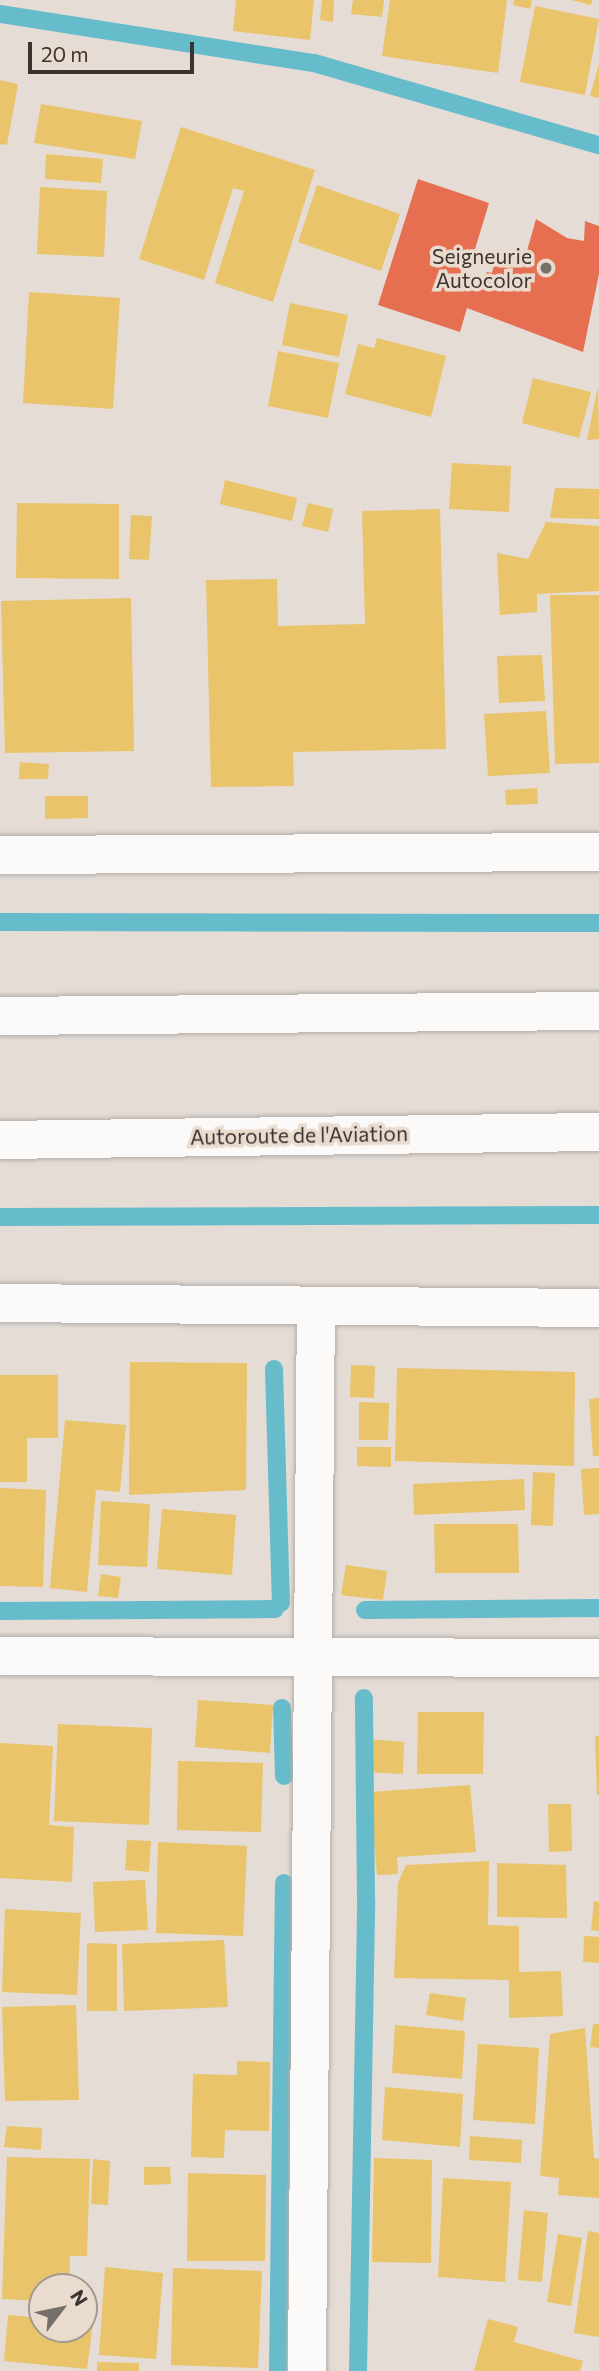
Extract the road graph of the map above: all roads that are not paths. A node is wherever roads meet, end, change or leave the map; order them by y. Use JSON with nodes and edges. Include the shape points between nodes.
{"nodes":[{"id":1,"x":599,"y":852,"type":"edge"},
{"id":2,"x":0,"y":855,"type":"edge"},
{"id":3,"x":599,"y":1012,"type":"edge"},
{"id":4,"x":0,"y":1016,"type":"edge"},
{"id":5,"x":599,"y":1132,"type":"edge"},
{"id":6,"x":0,"y":1140,"type":"edge"},
{"id":7,"x":0,"y":1303,"type":"edge"},
{"id":8,"x":316,"y":1307,"type":"junction"},
{"id":9,"x":599,"y":1308,"type":"edge"},
{"id":10,"x":0,"y":1656,"type":"edge"},
{"id":11,"x":599,"y":1657,"type":"edge"},
{"id":12,"x":315,"y":1659,"type":"junction"},
{"id":13,"x":307,"y":2371,"type":"edge"}],
"edges":[{"from":1,"to":2,"type":"main road"},
{"from":3,"to":4,"type":"main road"},
{"from":5,"to":6,"type":"main road","name":"Autoroute de l'Aviation"},
{"from":7,"to":8,"type":"main road"},
{"from":8,"to":9,"type":"main road"},
{"from":8,"to":12,"type":"main road"},
{"from":10,"to":12,"type":"main road"},
{"from":11,"to":12,"type":"main road"},
{"from":12,"to":13,"type":"main road"}]}
